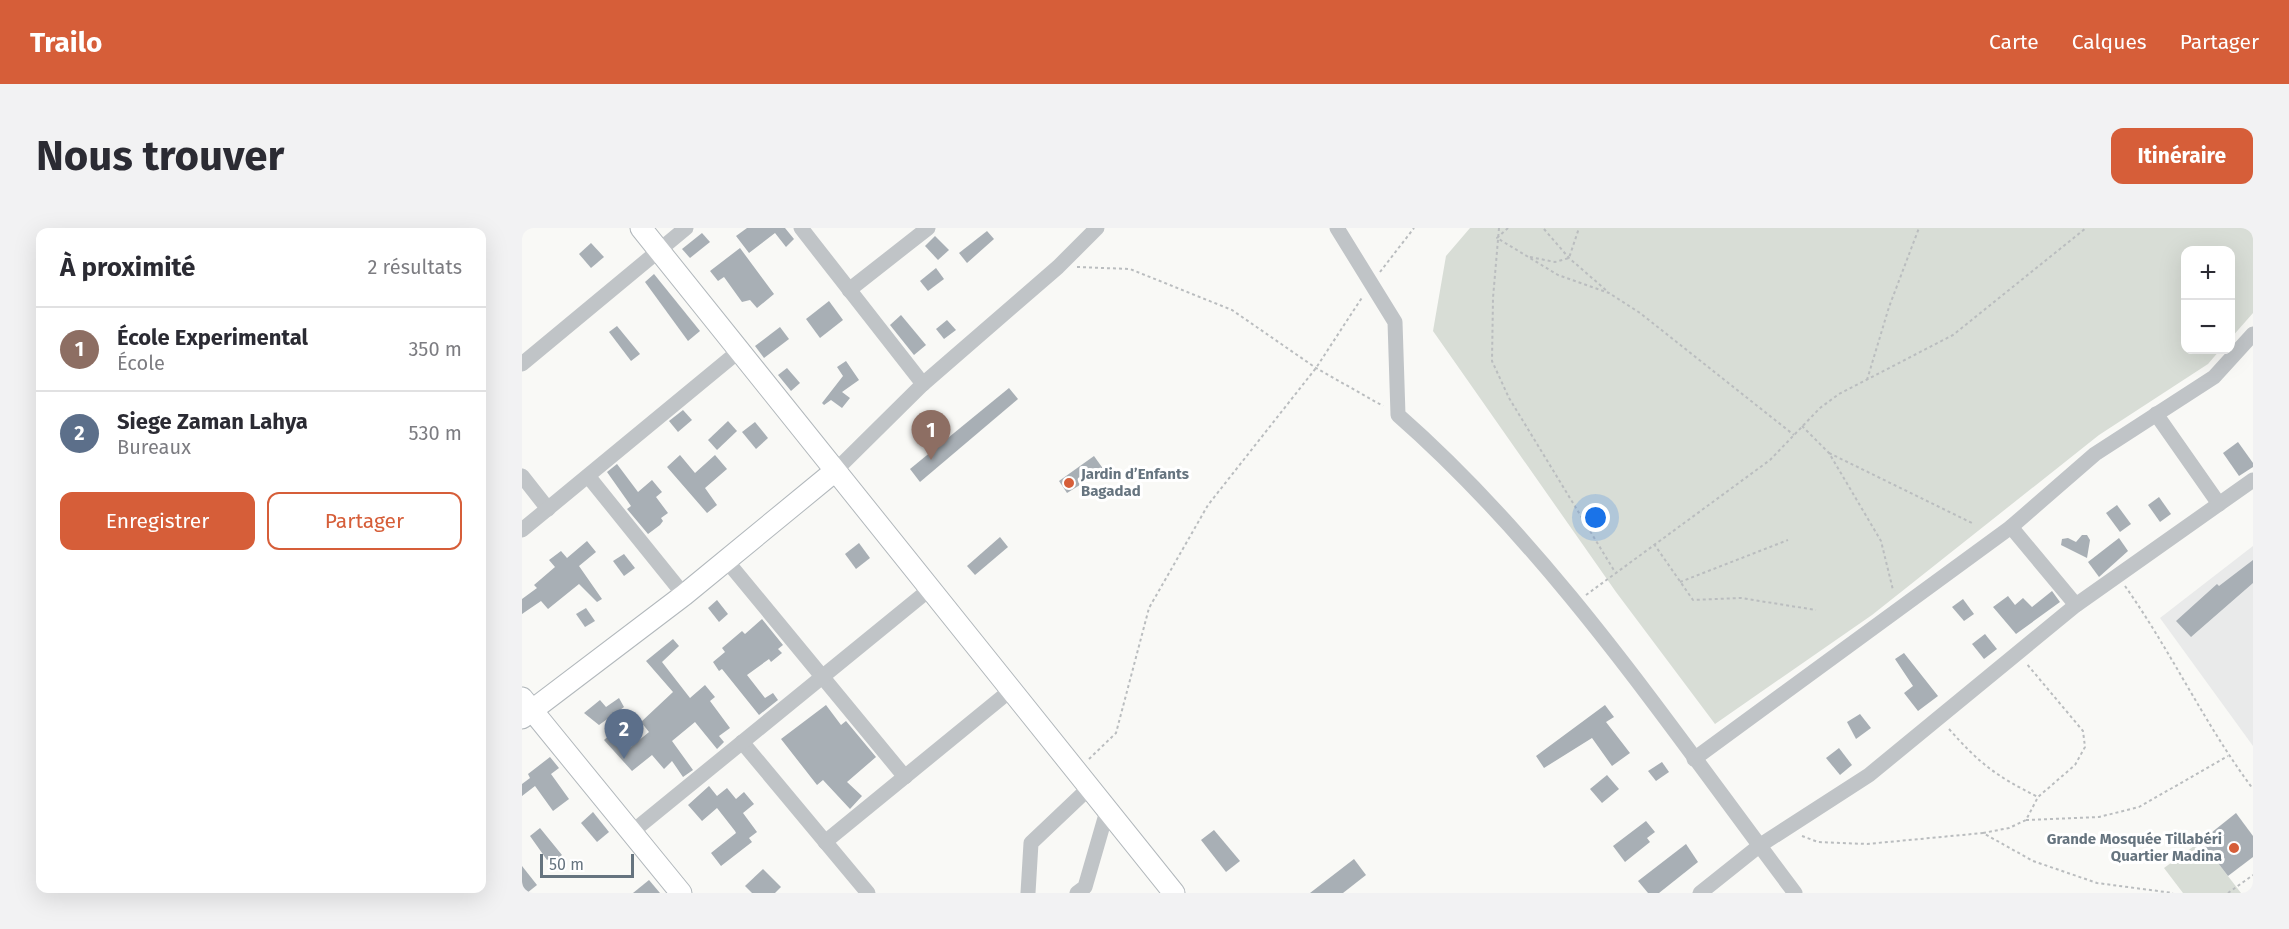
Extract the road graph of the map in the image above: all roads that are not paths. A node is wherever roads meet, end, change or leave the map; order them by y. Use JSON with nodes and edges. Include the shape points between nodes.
{"nodes":[{"id":1,"x":641,"y":228,"type":"edge"},
{"id":2,"x":686,"y":228,"type":"edge"},
{"id":3,"x":801,"y":228,"type":"edge"},
{"id":4,"x":928,"y":228,"type":"edge"},
{"id":5,"x":1096,"y":228,"type":"edge"},
{"id":6,"x":1337,"y":228,"type":"edge"},
{"id":7,"x":658,"y":250,"type":"junction"},
{"id":8,"x":849,"y":290,"type":"junction"},
{"id":9,"x":2253,"y":334,"type":"edge"},
{"id":10,"x":739,"y":351,"type":"junction"},
{"id":11,"x":522,"y":363,"type":"edge"},
{"id":12,"x":923,"y":384,"type":"junction"},
{"id":13,"x":2156,"y":414,"type":"junction"},
{"id":14,"x":835,"y":471,"type":"junction"},
{"id":15,"x":588,"y":476,"type":"junction"},
{"id":16,"x":522,"y":477,"type":"edge"},
{"id":17,"x":2253,"y":480,"type":"edge"},
{"id":18,"x":2219,"y":504,"type":"junction"},
{"id":19,"x":548,"y":509,"type":"junction"},
{"id":20,"x":2011,"y":527,"type":"junction"},
{"id":21,"x":522,"y":530,"type":"edge"},
{"id":22,"x":726,"y":560,"type":"junction"},
{"id":23,"x":930,"y":589,"type":"junction"},
{"id":24,"x":684,"y":595,"type":"junction"},
{"id":25,"x":2076,"y":605,"type":"junction"},
{"id":26,"x":822,"y":677,"type":"junction"},
{"id":27,"x":1011,"y":690,"type":"junction"},
{"id":28,"x":525,"y":709,"type":"edge"},
{"id":29,"x":742,"y":742,"type":"junction"},
{"id":30,"x":1694,"y":759,"type":"junction"},
{"id":31,"x":904,"y":777,"type":"junction"},
{"id":32,"x":1089,"y":788,"type":"junction"},
{"id":33,"x":1107,"y":811,"type":"junction"},
{"id":34,"x":632,"y":832,"type":"junction"},
{"id":35,"x":825,"y":842,"type":"junction"},
{"id":36,"x":1759,"y":846,"type":"junction"},
{"id":37,"x":681,"y":893,"type":"edge"},
{"id":38,"x":868,"y":893,"type":"edge"},
{"id":39,"x":1028,"y":893,"type":"edge"},
{"id":40,"x":1077,"y":893,"type":"edge"},
{"id":41,"x":1174,"y":893,"type":"edge"},
{"id":42,"x":1700,"y":893,"type":"edge"},
{"id":43,"x":1795,"y":893,"type":"edge"}],
"edges":[{"from":1,"to":7,"type":"street"},
{"from":2,"to":7,"type":"street"},
{"from":3,"to":8,"type":"street"},
{"from":4,"to":8,"type":"street"},
{"from":5,"to":12,"type":"street","via":[[1058,267]]},
{"from":6,"to":30,"type":"street","via":[[1395,322],[1398,415],[1439,451],[1577,603]]},
{"from":7,"to":10,"type":"street"},
{"from":7,"to":11,"type":"street"},
{"from":8,"to":12,"type":"street"},
{"from":9,"to":13,"type":"street","via":[[2214,377]]},
{"from":10,"to":14,"type":"street"},
{"from":10,"to":15,"type":"street"},
{"from":12,"to":14,"type":"street"},
{"from":13,"to":18,"type":"street"},
{"from":13,"to":20,"type":"street","via":[[2096,454]]},
{"from":14,"to":22,"type":"street"},
{"from":14,"to":23,"type":"street"},
{"from":15,"to":19,"type":"street"},
{"from":15,"to":24,"type":"street"},
{"from":16,"to":19,"type":"street"},
{"from":17,"to":18,"type":"street"},
{"from":18,"to":25,"type":"street"},
{"from":19,"to":21,"type":"street"},
{"from":20,"to":25,"type":"street"},
{"from":20,"to":30,"type":"street"},
{"from":22,"to":24,"type":"street"},
{"from":22,"to":26,"type":"street"},
{"from":23,"to":26,"type":"street"},
{"from":23,"to":27,"type":"street"},
{"from":24,"to":28,"type":"street"},
{"from":25,"to":36,"type":"street","via":[[1869,775]]},
{"from":26,"to":29,"type":"street"},
{"from":26,"to":31,"type":"street"},
{"from":27,"to":31,"type":"street"},
{"from":27,"to":32,"type":"street"},
{"from":28,"to":34,"type":"street"},
{"from":29,"to":34,"type":"street"},
{"from":29,"to":35,"type":"street"},
{"from":30,"to":36,"type":"street"},
{"from":31,"to":35,"type":"street"},
{"from":32,"to":33,"type":"street"},
{"from":32,"to":39,"type":"street","via":[[1031,843]]},
{"from":33,"to":40,"type":"street","via":[[1085,887]]},
{"from":33,"to":41,"type":"street"},
{"from":34,"to":37,"type":"street"},
{"from":35,"to":38,"type":"street"},
{"from":36,"to":42,"type":"street"},
{"from":36,"to":43,"type":"street"}]}
